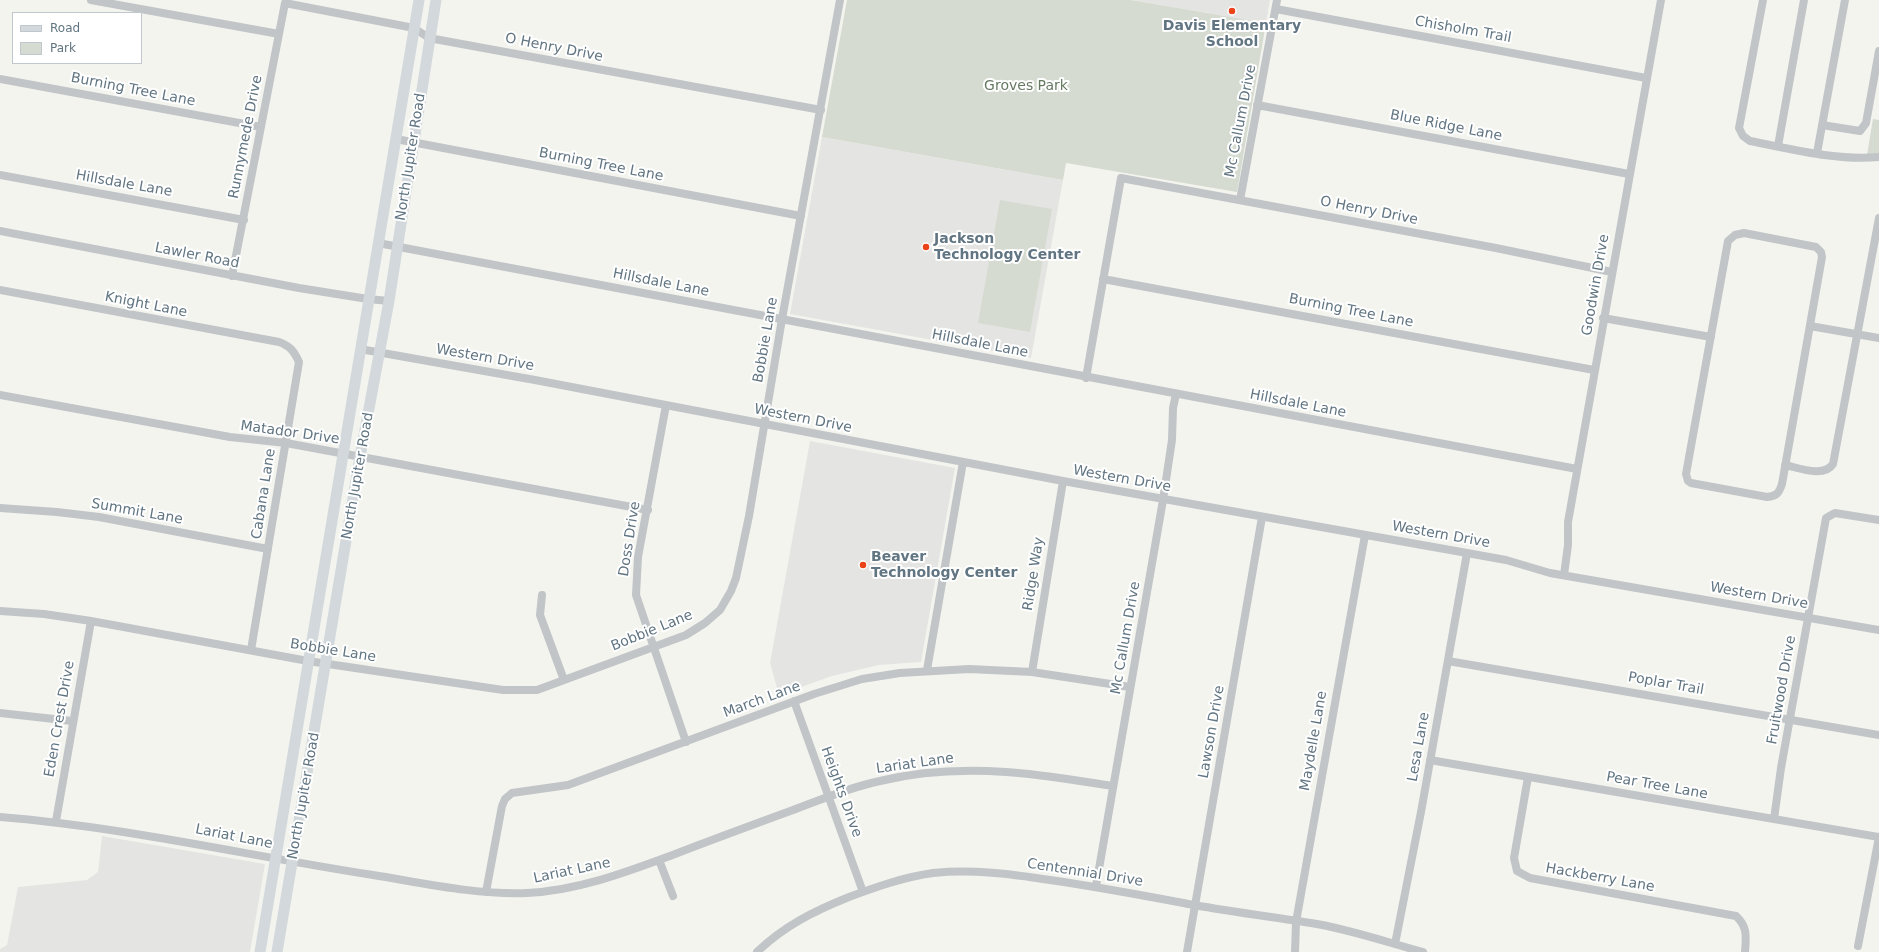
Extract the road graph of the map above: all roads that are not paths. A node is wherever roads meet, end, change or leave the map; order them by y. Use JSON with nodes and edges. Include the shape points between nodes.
{"nodes":[{"id":1,"x":91,"y":0,"type":"edge"},
{"id":2,"x":419,"y":0,"type":"edge"},
{"id":3,"x":436,"y":0,"type":"edge"},
{"id":4,"x":840,"y":0,"type":"edge"},
{"id":5,"x":1277,"y":0,"type":"edge"},
{"id":6,"x":1661,"y":0,"type":"edge"},
{"id":7,"x":1763,"y":0,"type":"edge"},
{"id":8,"x":1804,"y":0,"type":"edge"},
{"id":9,"x":1845,"y":0,"type":"edge"},
{"id":10,"x":285,"y":3,"type":"joint"},
{"id":11,"x":1276,"y":10,"type":"junction"},
{"id":12,"x":414,"y":28,"type":"junction"},
{"id":13,"x":279,"y":34,"type":"junction"},
{"id":14,"x":429,"y":38,"type":"junction"},
{"id":15,"x":1879,"y":51,"type":"edge"},
{"id":16,"x":1646,"y":78,"type":"junction"},
{"id":17,"x":0,"y":79,"type":"edge"},
{"id":18,"x":1257,"y":105,"type":"junction"},
{"id":19,"x":821,"y":110,"type":"junction"},
{"id":20,"x":1822,"y":125,"type":"junction"},
{"id":21,"x":261,"y":127,"type":"junction"},
{"id":22,"x":396,"y":139,"type":"junction"},
{"id":23,"x":413,"y":142,"type":"junction"},
{"id":24,"x":1778,"y":146,"type":"junction"},
{"id":25,"x":1817,"y":153,"type":"junction"},
{"id":26,"x":1879,"y":157,"type":"edge"},
{"id":27,"x":1629,"y":174,"type":"junction"},
{"id":28,"x":0,"y":175,"type":"edge"},
{"id":29,"x":1240,"y":200,"type":"junction"},
{"id":30,"x":801,"y":216,"type":"junction"},
{"id":31,"x":1879,"y":218,"type":"edge"},
{"id":32,"x":244,"y":220,"type":"junction"},
{"id":33,"x":0,"y":231,"type":"edge"},
{"id":34,"x":378,"y":244,"type":"junction"},
{"id":35,"x":397,"y":247,"type":"junction"},
{"id":36,"x":1612,"y":272,"type":"junction"},
{"id":37,"x":232,"y":276,"type":"junction"},
{"id":38,"x":1103,"y":279,"type":"junction"},
{"id":39,"x":0,"y":290,"type":"edge"},
{"id":40,"x":368,"y":299,"type":"junction"},
{"id":41,"x":389,"y":301,"type":"junction"},
{"id":42,"x":1603,"y":318,"type":"junction"},
{"id":43,"x":782,"y":319,"type":"junction"},
{"id":44,"x":1810,"y":326,"type":"junction"},
{"id":45,"x":1858,"y":334,"type":"junction"},
{"id":46,"x":1711,"y":337,"type":"junction"},
{"id":47,"x":1879,"y":338,"type":"edge"},
{"id":48,"x":288,"y":346,"type":"joint"},
{"id":49,"x":360,"y":349,"type":"junction"},
{"id":50,"x":379,"y":353,"type":"junction"},
{"id":51,"x":1594,"y":370,"type":"junction"},
{"id":52,"x":1086,"y":378,"type":"junction"},
{"id":53,"x":1176,"y":394,"type":"junction"},
{"id":54,"x":0,"y":395,"type":"edge"},
{"id":55,"x":666,"y":406,"type":"junction"},
{"id":56,"x":765,"y":424,"type":"junction"},
{"id":57,"x":286,"y":443,"type":"junction"},
{"id":58,"x":342,"y":454,"type":"junction"},
{"id":59,"x":360,"y":457,"type":"junction"},
{"id":60,"x":963,"y":462,"type":"junction"},
{"id":61,"x":1785,"y":465,"type":"junction"},
{"id":62,"x":1577,"y":468,"type":"junction"},
{"id":63,"x":1062,"y":481,"type":"junction"},
{"id":64,"x":1163,"y":500,"type":"junction"},
{"id":65,"x":0,"y":508,"type":"edge"},
{"id":66,"x":648,"y":510,"type":"junction"},
{"id":67,"x":1262,"y":517,"type":"junction"},
{"id":68,"x":1879,"y":520,"type":"edge"},
{"id":69,"x":1365,"y":535,"type":"junction"},
{"id":70,"x":268,"y":549,"type":"junction"},
{"id":71,"x":1467,"y":553,"type":"junction"},
{"id":72,"x":1564,"y":575,"type":"junction"},
{"id":73,"x":542,"y":595,"type":"dead end"},
{"id":74,"x":0,"y":611,"type":"edge"},
{"id":75,"x":1808,"y":618,"type":"junction"},
{"id":76,"x":91,"y":621,"type":"junction"},
{"id":77,"x":1879,"y":630,"type":"edge"},
{"id":78,"x":653,"y":646,"type":"junction"},
{"id":79,"x":251,"y":650,"type":"junction"},
{"id":80,"x":1448,"y":661,"type":"junction"},
{"id":81,"x":308,"y":662,"type":"junction"},
{"id":82,"x":327,"y":663,"type":"junction"},
{"id":83,"x":927,"y":670,"type":"junction"},
{"id":84,"x":1032,"y":672,"type":"junction"},
{"id":85,"x":564,"y":680,"type":"junction"},
{"id":86,"x":1130,"y":687,"type":"junction"},
{"id":87,"x":794,"y":701,"type":"junction"},
{"id":88,"x":0,"y":713,"type":"edge"},
{"id":89,"x":1790,"y":719,"type":"junction"},
{"id":90,"x":72,"y":721,"type":"junction"},
{"id":91,"x":1879,"y":735,"type":"edge"},
{"id":92,"x":686,"y":742,"type":"junction"},
{"id":93,"x":1430,"y":760,"type":"junction"},
{"id":94,"x":1528,"y":777,"type":"junction"},
{"id":95,"x":1113,"y":786,"type":"junction"},
{"id":96,"x":829,"y":797,"type":"junction"},
{"id":97,"x":0,"y":817,"type":"edge"},
{"id":98,"x":1774,"y":819,"type":"junction"},
{"id":99,"x":56,"y":821,"type":"junction"},
{"id":100,"x":1879,"y":837,"type":"edge"},
{"id":101,"x":276,"y":858,"type":"junction"},
{"id":102,"x":660,"y":860,"type":"junction"},
{"id":103,"x":292,"y":861,"type":"junction"},
{"id":104,"x":1096,"y":886,"type":"junction"},
{"id":105,"x":486,"y":892,"type":"junction"},
{"id":106,"x":863,"y":892,"type":"junction"},
{"id":107,"x":673,"y":896,"type":"dead end"},
{"id":108,"x":1196,"y":905,"type":"junction"},
{"id":109,"x":1296,"y":922,"type":"junction"},
{"id":110,"x":1395,"y":944,"type":"junction"},
{"id":111,"x":1858,"y":946,"type":"dead end"},
{"id":112,"x":260,"y":952,"type":"edge"},
{"id":113,"x":277,"y":952,"type":"edge"},
{"id":114,"x":757,"y":952,"type":"edge"},
{"id":115,"x":1187,"y":952,"type":"edge"},
{"id":116,"x":1295,"y":952,"type":"edge"},
{"id":117,"x":1423,"y":952,"type":"edge"},
{"id":118,"x":1745,"y":952,"type":"edge"}],
"edges":[{"from":1,"to":13,"type":"street"},
{"from":2,"to":12,"type":"main road","name":"North Jupiter Road"},
{"from":3,"to":14,"type":"main road","name":"North Jupiter Road"},
{"from":4,"to":19,"type":"street","name":"Bobbie Lane"},
{"from":5,"to":11,"type":"street","name":"Mc Callum Drive"},
{"from":6,"to":16,"type":"street","name":"Goodwin Drive"},
{"from":7,"to":24,"type":"street","via":[[1739,128],[1743,136],[1750,141]]},
{"from":8,"to":24,"type":"street"},
{"from":9,"to":20,"type":"street"},
{"from":10,"to":12,"type":"street","name":"O Henry Drive"},
{"from":10,"to":13,"type":"street","name":"Runnymede Drive"},
{"from":11,"to":16,"type":"street","name":"Chisholm Trail"},
{"from":11,"to":18,"type":"street","name":"Mc Callum Drive"},
{"from":12,"to":14,"type":"street","name":"O Henry Drive"},
{"from":12,"to":22,"type":"main road","name":"North Jupiter Road"},
{"from":13,"to":21,"type":"street","name":"Runnymede Drive"},
{"from":14,"to":19,"type":"street","name":"O Henry Drive"},
{"from":14,"to":23,"type":"main road","name":"North Jupiter Road"},
{"from":15,"to":20,"type":"street","via":[[1866,123],[1860,131]]},
{"from":16,"to":27,"type":"street","name":"Goodwin Drive"},
{"from":17,"to":21,"type":"street","name":"Burning Tree Lane"},
{"from":18,"to":27,"type":"street","name":"Blue Ridge Lane"},
{"from":18,"to":29,"type":"street","name":"Mc Callum Drive"},
{"from":19,"to":30,"type":"street","name":"Bobbie Lane"},
{"from":20,"to":25,"type":"street"},
{"from":21,"to":32,"type":"street","name":"Runnymede Drive"},
{"from":22,"to":23,"type":"street","name":"Burning Tree Lane"},
{"from":22,"to":34,"type":"main road","name":"North Jupiter Road"},
{"from":23,"to":30,"type":"street","name":"Burning Tree Lane"},
{"from":23,"to":35,"type":"main road","name":"North Jupiter Road"},
{"from":24,"to":25,"type":"street"},
{"from":25,"to":26,"type":"street","via":[[1850,158]]},
{"from":27,"to":36,"type":"street","name":"Goodwin Drive"},
{"from":28,"to":32,"type":"street","name":"Hillsdale Lane"},
{"from":29,"to":36,"type":"street","name":"O Henry Drive"},
{"from":29,"to":38,"type":"street","name":"O Henry Drive","via":[[1121,178]]},
{"from":30,"to":43,"type":"street","name":"Bobbie Lane"},
{"from":31,"to":45,"type":"street"},
{"from":32,"to":37,"type":"street","name":"Runnymede Drive"},
{"from":33,"to":37,"type":"street","name":"Lawler Road"},
{"from":34,"to":35,"type":"street","name":"Hillsdale Lane"},
{"from":34,"to":40,"type":"main road","name":"North Jupiter Road"},
{"from":35,"to":41,"type":"main road","name":"North Jupiter Road"},
{"from":35,"to":43,"type":"street","name":"Hillsdale Lane"},
{"from":36,"to":42,"type":"street","name":"Goodwin Drive"},
{"from":37,"to":40,"type":"street","name":"Lawler Road"},
{"from":38,"to":51,"type":"street","name":"Burning Tree Lane"},
{"from":38,"to":52,"type":"street"},
{"from":39,"to":48,"type":"street","name":"Knight Lane"},
{"from":40,"to":41,"type":"street","name":"Lawler Road"},
{"from":40,"to":49,"type":"main road","name":"North Jupiter Road"},
{"from":41,"to":50,"type":"main road","name":"North Jupiter Road"},
{"from":42,"to":46,"type":"street"},
{"from":42,"to":51,"type":"street","name":"Goodwin Drive"},
{"from":43,"to":52,"type":"street","name":"Hillsdale Lane"},
{"from":43,"to":56,"type":"street","name":"Bobbie Lane"},
{"from":44,"to":45,"type":"street"},
{"from":44,"to":46,"type":"street","via":[[1821,252],[1816,248],[1744,233],[1735,235],[1728,241]]},
{"from":44,"to":61,"type":"street"},
{"from":45,"to":47,"type":"street"},
{"from":45,"to":61,"type":"street","via":[[1833,464],[1829,470],[1823,472]]},
{"from":46,"to":61,"type":"street","via":[[1686,474],[1688,481],[1767,497],[1776,496],[1782,484]]},
{"from":48,"to":57,"type":"street","name":"Cabana Lane","via":[[299,362]]},
{"from":49,"to":50,"type":"street","name":"Western Drive"},
{"from":49,"to":58,"type":"main road","name":"North Jupiter Road"},
{"from":50,"to":55,"type":"street","name":"Western Drive"},
{"from":50,"to":59,"type":"main road","name":"North Jupiter Road"},
{"from":51,"to":62,"type":"street","name":"Goodwin Drive"},
{"from":52,"to":53,"type":"street","name":"Hillsdale Lane"},
{"from":53,"to":62,"type":"street","name":"Hillsdale Lane"},
{"from":53,"to":64,"type":"street","name":"Mc Callum Drive"},
{"from":54,"to":57,"type":"street","name":"Matador Drive","via":[[230,437]]},
{"from":55,"to":56,"type":"street","name":"Western Drive"},
{"from":55,"to":66,"type":"street","name":"Doss Drive"},
{"from":56,"to":60,"type":"street","name":"Western Drive"},
{"from":56,"to":78,"type":"street","name":"Bobbie Lane","via":[[749,516],[731,592],[720,610],[705,623],[686,635]]},
{"from":57,"to":58,"type":"street","name":"Matador Drive"},
{"from":57,"to":70,"type":"street","name":"Cabana Lane"},
{"from":58,"to":59,"type":"street","name":"Matador Drive"},
{"from":58,"to":81,"type":"main road","name":"North Jupiter Road"},
{"from":59,"to":66,"type":"street","name":"Matador Drive"},
{"from":59,"to":82,"type":"main road","name":"North Jupiter Road"},
{"from":60,"to":63,"type":"street","name":"Western Drive"},
{"from":60,"to":83,"type":"street"},
{"from":62,"to":72,"type":"street","name":"Goodwin Drive","via":[[1568,522]]},
{"from":63,"to":64,"type":"street","name":"Western Drive"},
{"from":63,"to":84,"type":"street","name":"Ridge Way"},
{"from":64,"to":67,"type":"street","name":"Western Drive"},
{"from":64,"to":86,"type":"street","name":"Mc Callum Drive"},
{"from":65,"to":70,"type":"street","name":"Summit Lane","via":[[99,517]]},
{"from":66,"to":78,"type":"street","name":"Doss Drive","via":[[638,557],[636,595]]},
{"from":67,"to":69,"type":"street","name":"Western Drive"},
{"from":67,"to":108,"type":"street","name":"Lawson Drive"},
{"from":68,"to":75,"type":"street","name":"Fruitwood Drive","via":[[1835,513],[1828,515]]},
{"from":69,"to":71,"type":"street","name":"Western Drive"},
{"from":69,"to":109,"type":"street","name":"Maydelle Lane"},
{"from":70,"to":79,"type":"street","name":"Cabana Lane"},
{"from":71,"to":72,"type":"street","name":"Western Drive"},
{"from":71,"to":80,"type":"street","name":"Lesa Lane"},
{"from":72,"to":75,"type":"street","name":"Western Drive"},
{"from":73,"to":85,"type":"street","via":[[540,615]]},
{"from":74,"to":76,"type":"street","name":"Bobbie Lane"},
{"from":75,"to":77,"type":"street","name":"Western Drive"},
{"from":75,"to":89,"type":"street","name":"Fruitwood Drive"},
{"from":76,"to":79,"type":"street","name":"Bobbie Lane"},
{"from":76,"to":90,"type":"street","name":"Eden Crest Drive"},
{"from":78,"to":85,"type":"street","name":"Bobbie Lane"},
{"from":78,"to":92,"type":"street","name":"Doss Drive"},
{"from":79,"to":81,"type":"street","name":"Bobbie Lane"},
{"from":80,"to":89,"type":"street","name":"Poplar Trail"},
{"from":80,"to":93,"type":"street","name":"Lesa Lane"},
{"from":81,"to":82,"type":"street","name":"Bobbie Lane"},
{"from":81,"to":101,"type":"main road","name":"North Jupiter Road"},
{"from":82,"to":85,"type":"street","name":"Bobbie Lane","via":[[503,690],[537,690]]},
{"from":82,"to":103,"type":"main road","name":"North Jupiter Road"},
{"from":83,"to":84,"type":"street","name":"March Lane"},
{"from":83,"to":87,"type":"street","name":"March Lane","via":[[862,680]]},
{"from":84,"to":86,"type":"street","name":"March Lane"},
{"from":86,"to":95,"type":"street","name":"Mc Callum Drive"},
{"from":87,"to":92,"type":"street","name":"March Lane"},
{"from":87,"to":96,"type":"street","name":"Heights Drive"},
{"from":88,"to":90,"type":"street"},
{"from":89,"to":91,"type":"street","name":"Poplar Trail"},
{"from":89,"to":98,"type":"street","name":"Fruitwood Drive"},
{"from":90,"to":99,"type":"street","name":"Eden Crest Drive"},
{"from":92,"to":105,"type":"street","name":"March Lane","via":[[568,785],[512,793],[502,806]]},
{"from":93,"to":94,"type":"street","name":"Pear Tree Lane"},
{"from":93,"to":110,"type":"street","name":"Lesa Lane"},
{"from":94,"to":98,"type":"street","name":"Pear Tree Lane"},
{"from":94,"to":118,"type":"street","name":"Hackberry Lane","via":[[1514,858],[1517,871],[1530,878],[1736,916],[1743,922],[1746,933]]},
{"from":95,"to":96,"type":"street","name":"Lariat Lane","via":[[1008,772],[956,771],[901,776]]},
{"from":95,"to":104,"type":"street","name":"Mc Callum Drive"},
{"from":96,"to":102,"type":"street","name":"Lariat Lane"},
{"from":96,"to":106,"type":"street","name":"Heights Drive"},
{"from":97,"to":99,"type":"street","name":"Lariat Lane"},
{"from":98,"to":100,"type":"street","name":"Pear Tree Lane"},
{"from":99,"to":101,"type":"street","name":"Lariat Lane"},
{"from":100,"to":111,"type":"street"},
{"from":101,"to":103,"type":"street","name":"Lariat Lane"},
{"from":101,"to":112,"type":"main road","name":"North Jupiter Road"},
{"from":102,"to":105,"type":"street","name":"Lariat Lane","via":[[629,872],[560,889],[527,893]]},
{"from":102,"to":107,"type":"street"},
{"from":103,"to":105,"type":"street","name":"Lariat Lane"},
{"from":103,"to":113,"type":"main road","name":"North Jupiter Road"},
{"from":104,"to":106,"type":"street","name":"Centennial Drive","via":[[991,871],[964,871],[932,873],[903,879]]},
{"from":104,"to":108,"type":"street","name":"Centennial Drive"},
{"from":106,"to":114,"type":"street","name":"Centennial Drive","via":[[818,909],[789,926]]},
{"from":108,"to":109,"type":"street","name":"Centennial Drive"},
{"from":108,"to":115,"type":"street","name":"Lawson Drive"},
{"from":109,"to":110,"type":"street","name":"Centennial Drive","via":[[1336,928]]},
{"from":109,"to":116,"type":"street","name":"Maydelle Lane"},
{"from":110,"to":117,"type":"street","name":"Centennial Drive"}]}
